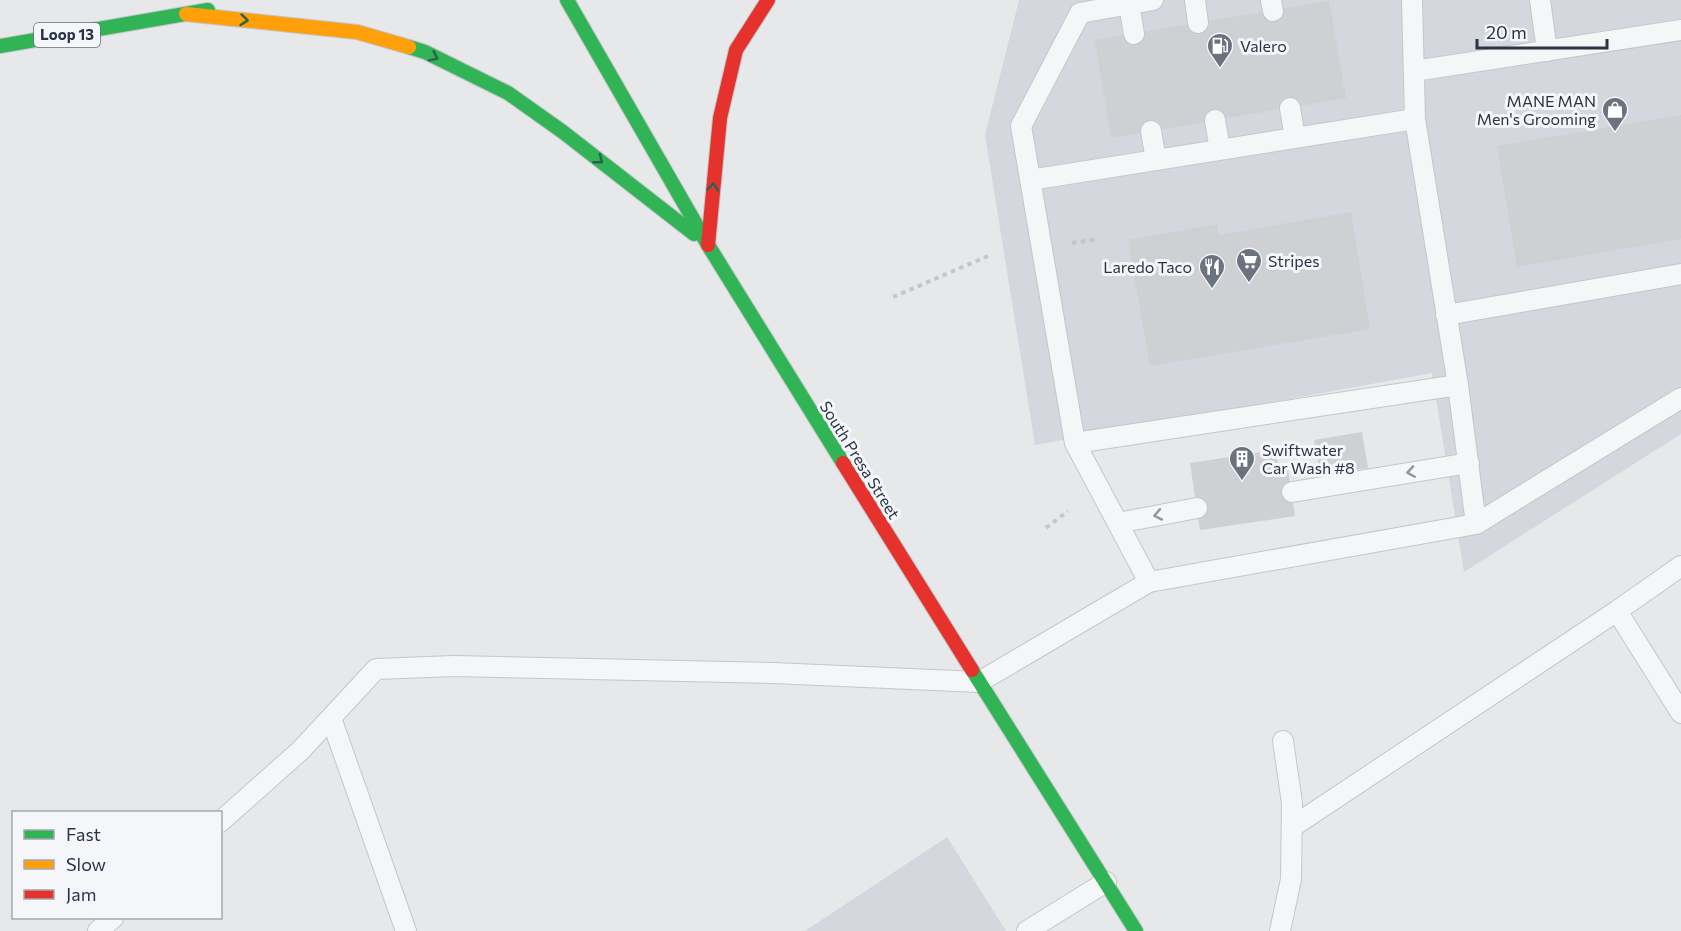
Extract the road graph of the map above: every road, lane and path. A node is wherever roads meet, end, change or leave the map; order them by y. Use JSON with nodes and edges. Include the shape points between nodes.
{"nodes":[{"id":1,"x":567,"y":0,"type":"edge"},
{"id":2,"x":768,"y":0,"type":"edge"},
{"id":3,"x":1153,"y":0,"type":"edge"},
{"id":4,"x":1195,"y":0,"type":"edge"},
{"id":5,"x":1412,"y":0,"type":"edge"},
{"id":6,"x":1539,"y":0,"type":"edge"},
{"id":7,"x":1129,"y":4,"type":"junction"},
{"id":8,"x":231,"y":6,"type":"dead end"},
{"id":9,"x":186,"y":14,"type":"junction"},
{"id":10,"x":1198,"y":23,"type":"dead end"},
{"id":11,"x":1681,"y":30,"type":"edge"},
{"id":12,"x":1134,"y":34,"type":"dead end"},
{"id":13,"x":0,"y":46,"type":"edge"},
{"id":14,"x":1547,"y":51,"type":"junction"},
{"id":15,"x":1414,"y":71,"type":"junction"},
{"id":16,"x":1290,"y":108,"type":"dead end"},
{"id":17,"x":1415,"y":119,"type":"junction"},
{"id":18,"x":1215,"y":120,"type":"dead end"},
{"id":19,"x":1151,"y":131,"type":"dead end"},
{"id":20,"x":1295,"y":138,"type":"junction"},
{"id":21,"x":1220,"y":150,"type":"junction"},
{"id":22,"x":1156,"y":160,"type":"junction"},
{"id":23,"x":1030,"y":180,"type":"junction"},
{"id":24,"x":1099,"y":239,"type":"dead end"},
{"id":25,"x":708,"y":245,"type":"junction"},
{"id":26,"x":1062,"y":245,"type":"dead end"},
{"id":27,"x":988,"y":256,"type":"dead end"},
{"id":28,"x":1681,"y":274,"type":"edge"},
{"id":29,"x":893,"y":297,"type":"dead end"},
{"id":30,"x":1446,"y":315,"type":"junction"},
{"id":31,"x":1458,"y":385,"type":"junction"},
{"id":32,"x":1681,"y":398,"type":"edge"},
{"id":33,"x":1075,"y":443,"type":"junction"},
{"id":34,"x":1469,"y":463,"type":"junction"},
{"id":35,"x":1292,"y":492,"type":"dead end"},
{"id":36,"x":1197,"y":508,"type":"dead end"},
{"id":37,"x":1068,"y":511,"type":"dead end"},
{"id":38,"x":1118,"y":523,"type":"junction"},
{"id":39,"x":1476,"y":524,"type":"junction"},
{"id":40,"x":1046,"y":528,"type":"dead end"},
{"id":41,"x":1681,"y":567,"type":"edge"},
{"id":42,"x":1149,"y":582,"type":"junction"},
{"id":43,"x":1617,"y":611,"type":"junction"},
{"id":44,"x":979,"y":682,"type":"junction"},
{"id":45,"x":1681,"y":713,"type":"edge"},
{"id":46,"x":331,"y":718,"type":"junction"},
{"id":47,"x":1283,"y":741,"type":"dead end"},
{"id":48,"x":222,"y":820,"type":"edge"},
{"id":49,"x":1292,"y":827,"type":"junction"},
{"id":50,"x":1106,"y":882,"type":"junction"},
{"id":51,"x":112,"y":919,"type":"edge"},
{"id":52,"x":98,"y":931,"type":"edge"},
{"id":53,"x":406,"y":931,"type":"edge"},
{"id":54,"x":1027,"y":931,"type":"edge"},
{"id":55,"x":1136,"y":931,"type":"edge"},
{"id":56,"x":1280,"y":931,"type":"edge"}],
"edges":[{"from":1,"to":25,"type":"main road","name":"South Presa Street"},
{"from":25,"to":2,"type":"main road","one_way":true,"via":[[720,118],[736,50]]},
{"from":3,"to":7,"type":"lane"},
{"from":4,"to":10,"type":"lane"},
{"from":5,"to":15,"type":"lane"},
{"from":6,"to":14,"type":"lane"},
{"from":7,"to":12,"type":"lane"},
{"from":7,"to":23,"type":"lane","via":[[1080,13],[1021,126]]},
{"from":8,"to":9,"type":"main road","number":"Loop 13"},
{"from":9,"to":13,"type":"main road","number":"Loop 13"},
{"from":9,"to":25,"type":"main road","one_way":true,"via":[[357,32],[425,52],[508,93]]},
{"from":11,"to":14,"type":"lane"},
{"from":14,"to":15,"type":"lane"},
{"from":15,"to":17,"type":"lane"},
{"from":16,"to":20,"type":"lane"},
{"from":17,"to":20,"type":"lane"},
{"from":17,"to":30,"type":"lane"},
{"from":18,"to":21,"type":"lane"},
{"from":19,"to":22,"type":"lane"},
{"from":20,"to":21,"type":"lane"},
{"from":21,"to":22,"type":"lane"},
{"from":22,"to":23,"type":"lane"},
{"from":23,"to":33,"type":"lane"},
{"from":24,"to":26,"type":"path"},
{"from":25,"to":44,"type":"main road","name":"South Presa Street"},
{"from":27,"to":29,"type":"path"},
{"from":28,"to":30,"type":"lane"},
{"from":30,"to":31,"type":"lane"},
{"from":31,"to":33,"type":"lane"},
{"from":31,"to":34,"type":"lane"},
{"from":32,"to":39,"type":"lane"},
{"from":33,"to":38,"type":"lane"},
{"from":34,"to":35,"type":"lane","one_way":true},
{"from":34,"to":39,"type":"lane"},
{"from":36,"to":38,"type":"lane","one_way":true},
{"from":37,"to":40,"type":"path"},
{"from":38,"to":42,"type":"lane"},
{"from":39,"to":42,"type":"lane"},
{"from":41,"to":43,"type":"lane"},
{"from":42,"to":44,"type":"lane"},
{"from":43,"to":45,"type":"lane"},
{"from":43,"to":49,"type":"lane"},
{"from":44,"to":46,"type":"lane","via":[[490,666],[376,669]]},
{"from":44,"to":50,"type":"main road","name":"South Presa Street"},
{"from":46,"to":48,"type":"lane"},
{"from":46,"to":53,"type":"lane"},
{"from":47,"to":49,"type":"lane"},
{"from":49,"to":56,"type":"lane","via":[[1291,879]]},
{"from":50,"to":54,"type":"lane"},
{"from":50,"to":55,"type":"main road","name":"South Presa Street"},
{"from":51,"to":52,"type":"lane"}]}
